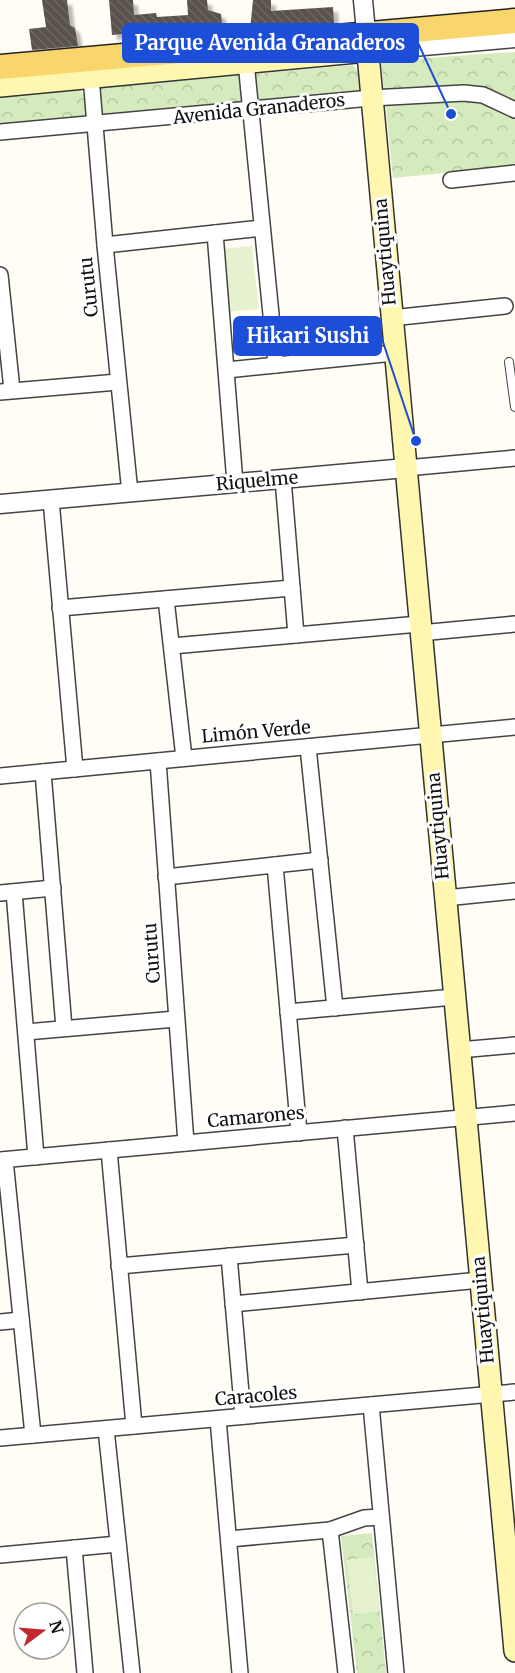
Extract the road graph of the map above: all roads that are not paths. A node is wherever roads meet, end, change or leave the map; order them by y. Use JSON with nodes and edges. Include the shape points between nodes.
{"nodes":[{"id":1,"x":363,"y":0,"type":"edge"},
{"id":2,"x":515,"y":21,"type":"edge"},
{"id":3,"x":515,"y":38,"type":"edge"},
{"id":4,"x":367,"y":41,"type":"junction"},
{"id":5,"x":246,"y":62,"type":"junction"},
{"id":6,"x":0,"y":67,"type":"edge"},
{"id":7,"x":91,"y":77,"type":"junction"},
{"id":8,"x":0,"y":86,"type":"edge"},
{"id":9,"x":371,"y":98,"type":"junction"},
{"id":10,"x":250,"y":110,"type":"junction"},
{"id":11,"x":515,"y":110,"type":"edge"},
{"id":12,"x":95,"y":124,"type":"junction"},
{"id":13,"x":0,"y":132,"type":"edge"},
{"id":14,"x":515,"y":173,"type":"edge"},
{"id":15,"x":451,"y":180,"type":"dead end"},
{"id":16,"x":262,"y":228,"type":"junction"},
{"id":17,"x":215,"y":233,"type":"junction"},
{"id":18,"x":105,"y":245,"type":"junction"},
{"id":19,"x":0,"y":275,"type":"edge"},
{"id":20,"x":505,"y":306,"type":"dead end"},
{"id":21,"x":391,"y":318,"type":"junction"},
{"id":22,"x":394,"y":352,"type":"junction"},
{"id":23,"x":509,"y":362,"type":"dead end"},
{"id":24,"x":276,"y":365,"type":"junction"},
{"id":25,"x":227,"y":370,"type":"junction"},
{"id":26,"x":118,"y":382,"type":"junction"},
{"id":27,"x":6,"y":391,"type":"edge"},
{"id":28,"x":515,"y":407,"type":"edge"},
{"id":29,"x":515,"y":458,"type":"edge"},
{"id":30,"x":406,"y":468,"type":"junction"},
{"id":31,"x":283,"y":479,"type":"junction"},
{"id":32,"x":235,"y":483,"type":"junction"},
{"id":33,"x":130,"y":493,"type":"junction"},
{"id":34,"x":51,"y":500,"type":"junction"},
{"id":35,"x":0,"y":504,"type":"edge"},
{"id":36,"x":292,"y":588,"type":"junction"},
{"id":37,"x":166,"y":599,"type":"junction"},
{"id":38,"x":60,"y":608,"type":"junction"},
{"id":39,"x":515,"y":624,"type":"edge"},
{"id":40,"x":420,"y":628,"type":"junction"},
{"id":41,"x":296,"y":635,"type":"junction"},
{"id":42,"x":172,"y":646,"type":"junction"},
{"id":43,"x":515,"y":727,"type":"edge"},
{"id":44,"x":430,"y":735,"type":"junction"},
{"id":45,"x":308,"y":747,"type":"junction"},
{"id":46,"x":184,"y":758,"type":"junction"},
{"id":47,"x":158,"y":761,"type":"junction"},
{"id":48,"x":75,"y":769,"type":"junction"},
{"id":49,"x":43,"y":772,"type":"junction"},
{"id":50,"x":0,"y":776,"type":"edge"},
{"id":51,"x":320,"y":860,"type":"junction"},
{"id":52,"x":275,"y":865,"type":"junction"},
{"id":53,"x":166,"y":877,"type":"junction"},
{"id":54,"x":52,"y":888,"type":"junction"},
{"id":55,"x":515,"y":891,"type":"edge"},
{"id":56,"x":7,"y":892,"type":"edge"},
{"id":57,"x":445,"y":898,"type":"junction"},
{"id":58,"x":454,"y":997,"type":"junction"},
{"id":59,"x":335,"y":1008,"type":"junction"},
{"id":60,"x":288,"y":1012,"type":"junction"},
{"id":61,"x":177,"y":1019,"type":"junction"},
{"id":62,"x":64,"y":1028,"type":"junction"},
{"id":63,"x":26,"y":1032,"type":"junction"},
{"id":64,"x":515,"y":1046,"type":"edge"},
{"id":65,"x":459,"y":1050,"type":"junction"},
{"id":66,"x":515,"y":1113,"type":"edge"},
{"id":67,"x":466,"y":1117,"type":"junction"},
{"id":68,"x":345,"y":1128,"type":"junction"},
{"id":69,"x":299,"y":1133,"type":"junction"},
{"id":70,"x":186,"y":1143,"type":"junction"},
{"id":71,"x":109,"y":1150,"type":"junction"},
{"id":72,"x":36,"y":1157,"type":"junction"},
{"id":73,"x":3,"y":1160,"type":"edge"},
{"id":74,"x":356,"y":1245,"type":"junction"},
{"id":75,"x":229,"y":1256,"type":"junction"},
{"id":76,"x":119,"y":1266,"type":"junction"},
{"id":77,"x":480,"y":1280,"type":"junction"},
{"id":78,"x":360,"y":1292,"type":"junction"},
{"id":79,"x":233,"y":1304,"type":"junction"},
{"id":80,"x":21,"y":1320,"type":"junction"},
{"id":81,"x":0,"y":1322,"type":"edge"},
{"id":82,"x":515,"y":1392,"type":"edge"},
{"id":83,"x":491,"y":1394,"type":"junction"},
{"id":84,"x":371,"y":1405,"type":"junction"},
{"id":85,"x":243,"y":1416,"type":"junction"},
{"id":86,"x":218,"y":1419,"type":"junction"},
{"id":87,"x":134,"y":1426,"type":"junction"},
{"id":88,"x":106,"y":1429,"type":"junction"},
{"id":89,"x":33,"y":1436,"type":"junction"},
{"id":90,"x":0,"y":1438,"type":"edge"},
{"id":91,"x":381,"y":1517,"type":"junction"},
{"id":92,"x":330,"y":1530,"type":"junction"},
{"id":93,"x":229,"y":1539,"type":"junction"},
{"id":94,"x":118,"y":1544,"type":"junction"},
{"id":95,"x":74,"y":1548,"type":"junction"},
{"id":96,"x":0,"y":1555,"type":"edge"},
{"id":97,"x":511,"y":1558,"type":"edge"},
{"id":98,"x":515,"y":1651,"type":"edge"},
{"id":99,"x":85,"y":1673,"type":"edge"},
{"id":100,"x":132,"y":1673,"type":"edge"},
{"id":101,"x":240,"y":1673,"type":"edge"},
{"id":102,"x":346,"y":1673,"type":"edge"},
{"id":103,"x":396,"y":1673,"type":"edge"}],
"edges":[{"from":1,"to":4,"type":"street","name":"Huaytiquina"},
{"from":2,"to":4,"type":"main road"},
{"from":3,"to":4,"type":"street"},
{"from":4,"to":5,"type":"main road"},
{"from":4,"to":6,"type":"main road"},
{"from":4,"to":9,"type":"main road","name":"Huaytiquina"},
{"from":5,"to":7,"type":"main road"},
{"from":5,"to":10,"type":"street"},
{"from":7,"to":8,"type":"main road"},
{"from":7,"to":12,"type":"street","name":"Curutu"},
{"from":9,"to":10,"type":"street","name":"Avenida Granaderos"},
{"from":9,"to":11,"type":"street","name":"Avenida Granaderos","via":[[474,94],[498,100]]},
{"from":9,"to":21,"type":"main road","name":"Huaytiquina"},
{"from":10,"to":12,"type":"street","name":"Avenida Granaderos"},
{"from":10,"to":16,"type":"street"},
{"from":12,"to":13,"type":"street","name":"Avenida Granaderos"},
{"from":12,"to":18,"type":"street","name":"Curutu"},
{"from":14,"to":15,"type":"street"},
{"from":16,"to":17,"type":"street"},
{"from":16,"to":24,"type":"street"},
{"from":17,"to":18,"type":"street"},
{"from":17,"to":25,"type":"street"},
{"from":18,"to":26,"type":"street","name":"Curutu"},
{"from":19,"to":27,"type":"street"},
{"from":20,"to":21,"type":"street"},
{"from":21,"to":22,"type":"main road","name":"Huaytiquina"},
{"from":22,"to":24,"type":"street"},
{"from":22,"to":30,"type":"main road","name":"Huaytiquina"},
{"from":23,"to":28,"type":"lane"},
{"from":24,"to":25,"type":"street"},
{"from":25,"to":32,"type":"street"},
{"from":26,"to":27,"type":"street"},
{"from":26,"to":33,"type":"street","name":"Curutu"},
{"from":29,"to":30,"type":"street","name":"Riquelme"},
{"from":30,"to":31,"type":"street","name":"Riquelme"},
{"from":30,"to":40,"type":"main road","name":"Huaytiquina"},
{"from":31,"to":32,"type":"street","name":"Riquelme"},
{"from":31,"to":36,"type":"street"},
{"from":32,"to":33,"type":"street","name":"Riquelme"},
{"from":33,"to":34,"type":"street","name":"Riquelme"},
{"from":34,"to":35,"type":"street","name":"Riquelme"},
{"from":34,"to":38,"type":"street"},
{"from":36,"to":37,"type":"street"},
{"from":36,"to":41,"type":"street"},
{"from":37,"to":38,"type":"street"},
{"from":37,"to":42,"type":"street"},
{"from":38,"to":48,"type":"street"},
{"from":39,"to":40,"type":"street"},
{"from":40,"to":41,"type":"street"},
{"from":40,"to":44,"type":"main road","name":"Huaytiquina"},
{"from":41,"to":42,"type":"street"},
{"from":42,"to":46,"type":"street"},
{"from":43,"to":44,"type":"street","name":"Limón Verde"},
{"from":44,"to":45,"type":"street","name":"Limón Verde"},
{"from":44,"to":57,"type":"main road","name":"Huaytiquina"},
{"from":45,"to":46,"type":"street","name":"Limón Verde"},
{"from":45,"to":51,"type":"street"},
{"from":46,"to":47,"type":"street","name":"Limón Verde"},
{"from":47,"to":48,"type":"street","name":"Limón Verde"},
{"from":47,"to":53,"type":"street","name":"Curutu"},
{"from":48,"to":49,"type":"street","name":"Limón Verde"},
{"from":49,"to":50,"type":"street","name":"Limón Verde"},
{"from":49,"to":54,"type":"street"},
{"from":51,"to":52,"type":"street"},
{"from":51,"to":59,"type":"street"},
{"from":52,"to":53,"type":"street"},
{"from":52,"to":60,"type":"street"},
{"from":53,"to":61,"type":"street","name":"Curutu"},
{"from":54,"to":56,"type":"street"},
{"from":54,"to":62,"type":"street"},
{"from":55,"to":57,"type":"street"},
{"from":56,"to":63,"type":"street"},
{"from":57,"to":58,"type":"main road","name":"Huaytiquina"},
{"from":58,"to":59,"type":"street"},
{"from":58,"to":65,"type":"main road","name":"Huaytiquina"},
{"from":59,"to":60,"type":"street"},
{"from":60,"to":69,"type":"street"},
{"from":61,"to":62,"type":"street"},
{"from":61,"to":70,"type":"street","name":"Curutu"},
{"from":62,"to":63,"type":"street"},
{"from":63,"to":72,"type":"street"},
{"from":64,"to":65,"type":"street"},
{"from":65,"to":67,"type":"main road","name":"Huaytiquina"},
{"from":66,"to":67,"type":"street","name":"Camarones"},
{"from":67,"to":68,"type":"street","name":"Camarones"},
{"from":67,"to":77,"type":"main road","name":"Huaytiquina"},
{"from":68,"to":69,"type":"street","name":"Camarones"},
{"from":68,"to":74,"type":"street"},
{"from":69,"to":70,"type":"street","name":"Camarones"},
{"from":70,"to":71,"type":"street","name":"Camarones"},
{"from":71,"to":72,"type":"street","name":"Camarones"},
{"from":71,"to":76,"type":"street"},
{"from":72,"to":73,"type":"street","name":"Camarones"},
{"from":73,"to":80,"type":"street"},
{"from":74,"to":75,"type":"street"},
{"from":74,"to":78,"type":"street"},
{"from":75,"to":76,"type":"street"},
{"from":75,"to":79,"type":"street"},
{"from":76,"to":87,"type":"street"},
{"from":77,"to":78,"type":"street"},
{"from":77,"to":83,"type":"main road","name":"Huaytiquina"},
{"from":78,"to":79,"type":"street"},
{"from":79,"to":85,"type":"street"},
{"from":80,"to":81,"type":"street"},
{"from":80,"to":89,"type":"street"},
{"from":82,"to":83,"type":"street","name":"Caracoles"},
{"from":83,"to":84,"type":"street","name":"Caracoles"},
{"from":83,"to":97,"type":"main road","name":"Huaytiquina"},
{"from":84,"to":85,"type":"street","name":"Caracoles"},
{"from":84,"to":91,"type":"street"},
{"from":85,"to":86,"type":"street","name":"Caracoles"},
{"from":86,"to":87,"type":"street","name":"Caracoles"},
{"from":86,"to":93,"type":"street"},
{"from":87,"to":88,"type":"street","name":"Caracoles"},
{"from":88,"to":89,"type":"street","name":"Caracoles"},
{"from":88,"to":94,"type":"street"},
{"from":89,"to":90,"type":"street","name":"Caracoles"},
{"from":91,"to":92,"type":"street","via":[[364,1518]]},
{"from":91,"to":103,"type":"street"},
{"from":92,"to":93,"type":"street"},
{"from":92,"to":102,"type":"street"},
{"from":93,"to":101,"type":"street"},
{"from":94,"to":95,"type":"street"},
{"from":94,"to":100,"type":"street"},
{"from":95,"to":96,"type":"street"},
{"from":95,"to":99,"type":"street"},
{"from":97,"to":98,"type":"main road","name":"Huaytiquina"}]}
